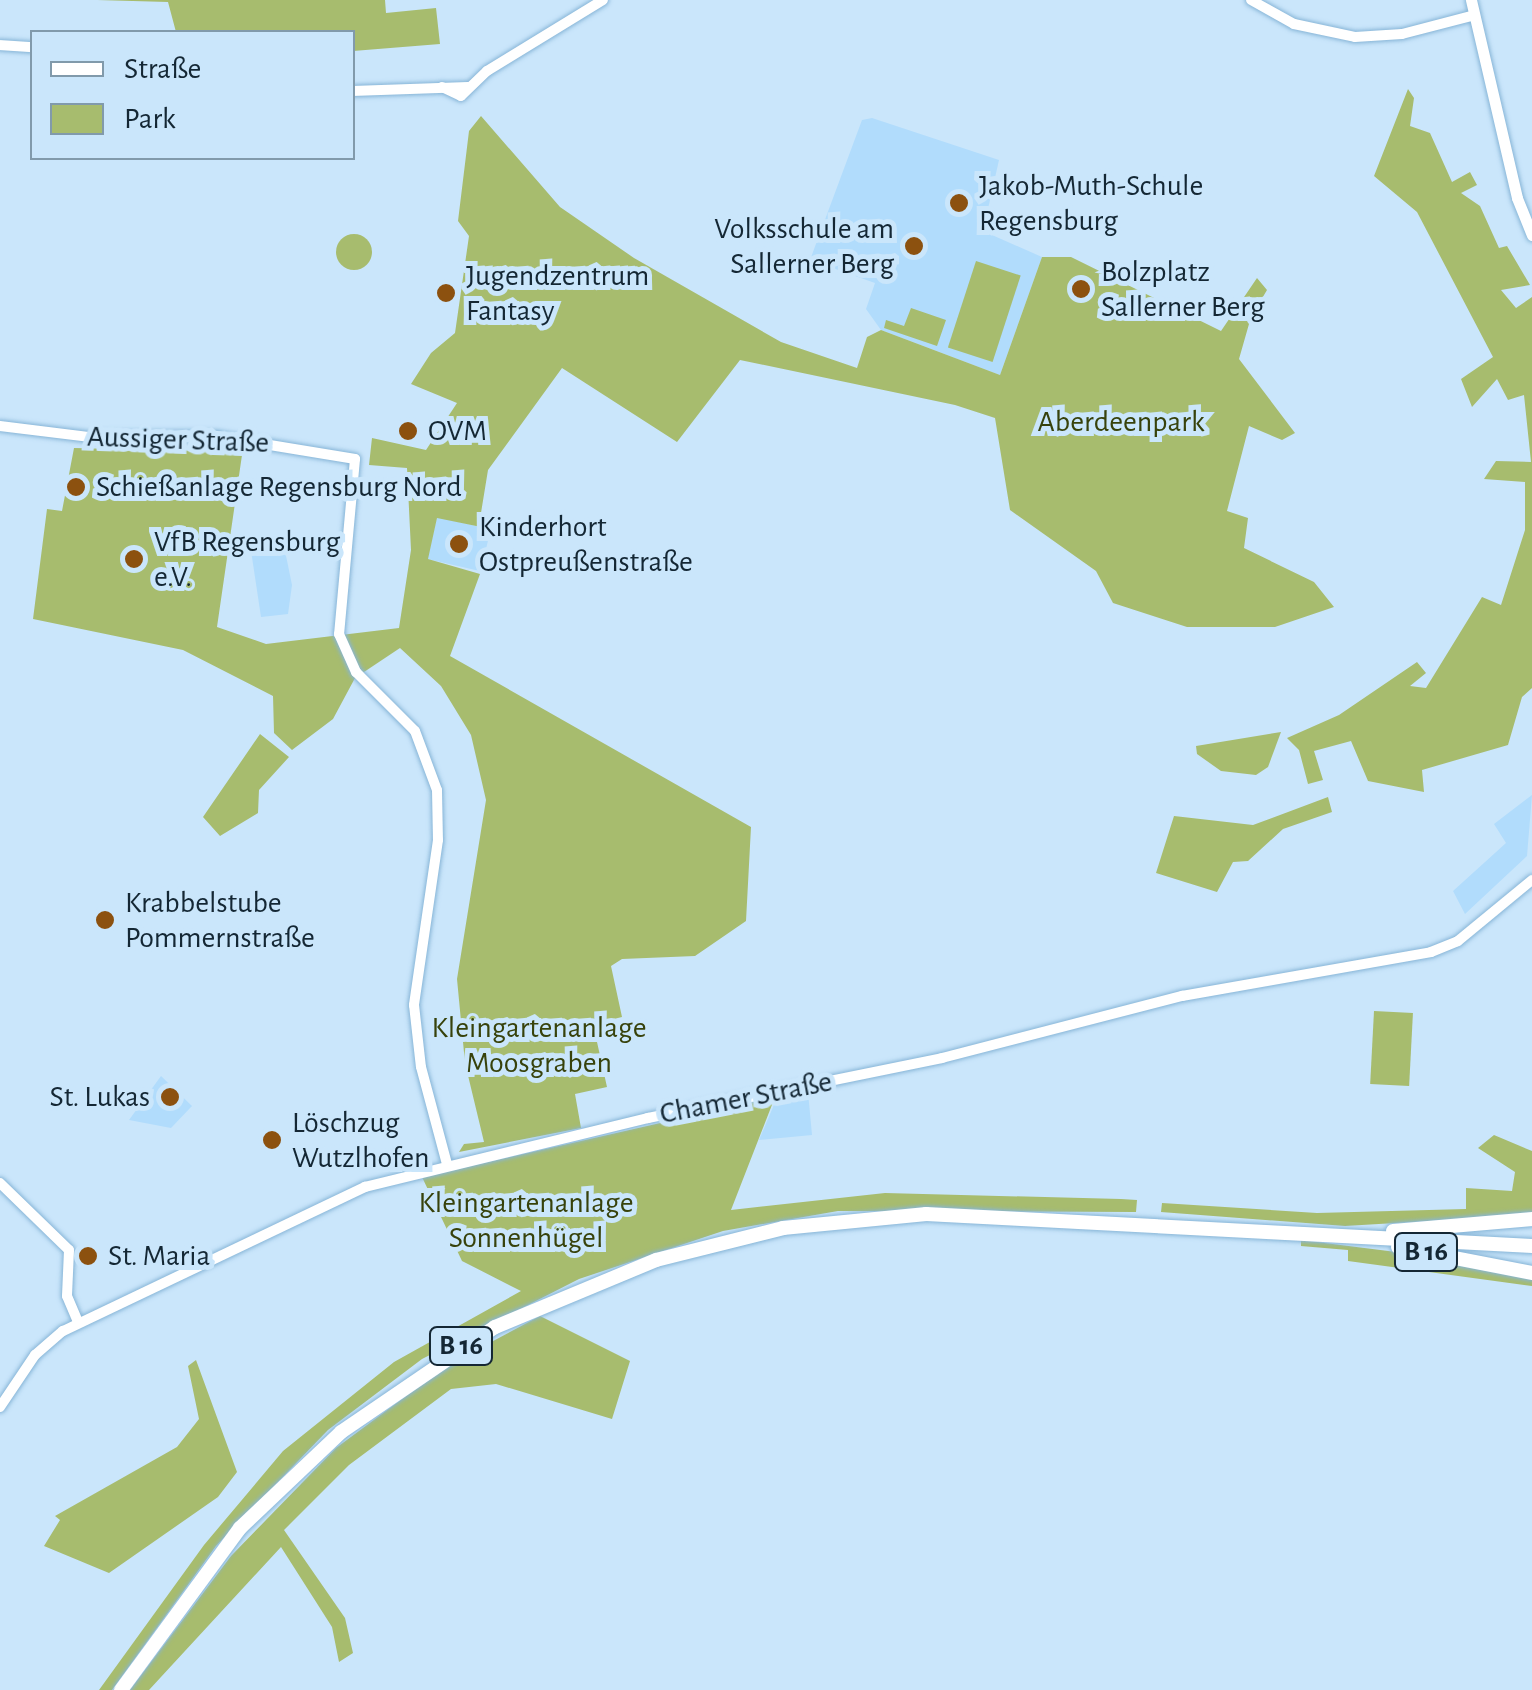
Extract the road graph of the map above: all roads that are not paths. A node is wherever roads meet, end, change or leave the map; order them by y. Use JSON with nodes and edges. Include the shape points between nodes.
{"nodes":[{"id":1,"x":603,"y":0,"type":"edge"},
{"id":2,"x":1251,"y":0,"type":"edge"},
{"id":3,"x":1471,"y":0,"type":"edge"},
{"id":4,"x":1475,"y":14,"type":"junction"},
{"id":5,"x":0,"y":44,"type":"edge"},
{"id":6,"x":30,"y":47,"type":"edge"},
{"id":7,"x":355,"y":90,"type":"edge"},
{"id":8,"x":1532,"y":235,"type":"edge"},
{"id":9,"x":0,"y":426,"type":"edge"},
{"id":10,"x":1532,"y":880,"type":"edge"},
{"id":11,"x":447,"y":1164,"type":"junction"},
{"id":12,"x":0,"y":1183,"type":"edge"},
{"id":13,"x":1532,"y":1219,"type":"edge"},
{"id":14,"x":1318,"y":1234,"type":"junction"},
{"id":15,"x":1532,"y":1246,"type":"edge"},
{"id":16,"x":1532,"y":1273,"type":"edge"},
{"id":17,"x":78,"y":1322,"type":"junction"},
{"id":18,"x":0,"y":1407,"type":"edge"},
{"id":19,"x":121,"y":1690,"type":"edge"}],
"edges":[{"from":1,"to":7,"type":"street","via":[[465,91]]},
{"from":2,"to":4,"type":"street","via":[[1294,24],[1355,37],[1402,34]]},
{"from":3,"to":4,"type":"main road"},
{"from":4,"to":8,"type":"main road","via":[[1517,198]]},
{"from":5,"to":6,"type":"street"},
{"from":9,"to":11,"type":"street","name":"Aussiger Straße","via":[[90,437],[215,436],[355,459],[340,634],[356,672],[415,731],[437,790],[438,840],[414,1004],[421,1067]]},
{"from":10,"to":11,"type":"street","name":"Chamer Straße","via":[[1458,940],[1430,952],[1200,992],[942,1058]]},
{"from":11,"to":17,"type":"street","name":"Chamer Straße","via":[[346,1194]]},
{"from":12,"to":17,"type":"street","via":[[69,1250],[67,1296]]},
{"from":13,"to":14,"type":"highway"},
{"from":14,"to":15,"type":"highway","number":"B 16"},
{"from":14,"to":16,"type":"highway","number":"B 16"},
{"from":14,"to":19,"type":"highway","number":"B 16","via":[[966,1214],[837,1220],[688,1250],[562,1295],[422,1371],[303,1465],[216,1556]]},
{"from":17,"to":18,"type":"street","name":"Chamer Straße","via":[[36,1354]]}]}
